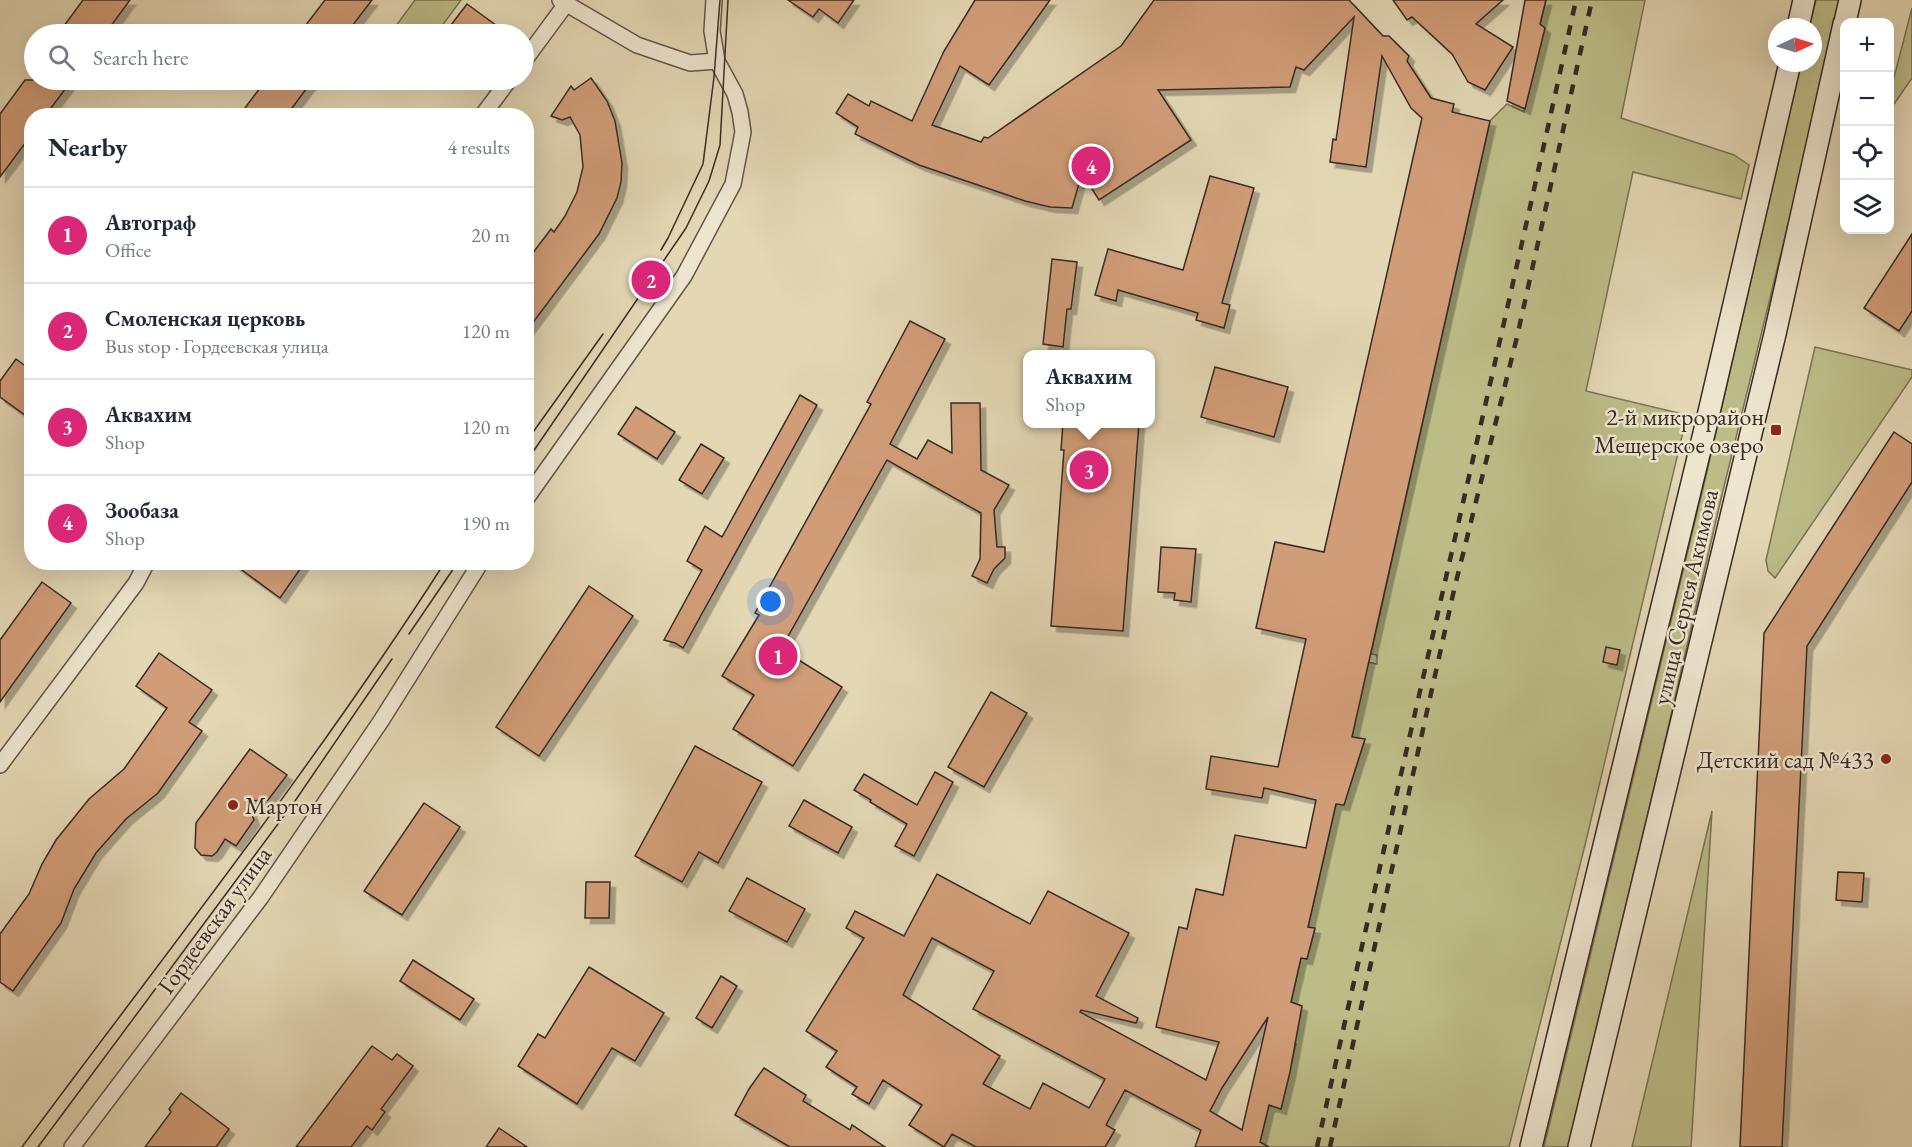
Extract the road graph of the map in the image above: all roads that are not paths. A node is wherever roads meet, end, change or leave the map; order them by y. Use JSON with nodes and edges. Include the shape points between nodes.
{"nodes":[{"id":1,"x":714,"y":0,"type":"edge"},
{"id":2,"x":1804,"y":0,"type":"edge"},
{"id":3,"x":1850,"y":0,"type":"edge"},
{"id":4,"x":563,"y":2,"type":"edge"},
{"id":5,"x":1800,"y":18,"type":"edge"},
{"id":6,"x":1846,"y":18,"type":"edge"},
{"id":7,"x":534,"y":45,"type":"edge"},
{"id":8,"x":1840,"y":45,"type":"edge"},
{"id":9,"x":717,"y":61,"type":"junction"},
{"id":10,"x":1788,"y":72,"type":"edge"},
{"id":11,"x":502,"y":90,"type":"edge"},
{"id":12,"x":488,"y":108,"type":"edge"},
{"id":13,"x":534,"y":488,"type":"edge"},
{"id":14,"x":143,"y":570,"type":"edge"},
{"id":15,"x":476,"y":570,"type":"edge"},
{"id":16,"x":0,"y":765,"type":"edge"},
{"id":17,"x":72,"y":1147,"type":"edge"},
{"id":18,"x":1531,"y":1147,"type":"edge"},
{"id":19,"x":1579,"y":1147,"type":"edge"}],
"edges":[{"from":1,"to":9,"type":"street","via":[[712,31]]},
{"from":2,"to":5,"type":"main road"},
{"from":3,"to":6,"type":"main road","name":"улица Сергея Акимова"},
{"from":4,"to":7,"type":"street"},
{"from":4,"to":9,"type":"street","via":[[637,45],[690,63]]},
{"from":8,"to":19,"type":"main road","name":"улица Сергея Акимова","via":[[1775,334]]},
{"from":9,"to":13,"type":"street","via":[[735,94],[743,132],[732,184],[684,276]]},
{"from":10,"to":18,"type":"main road","name":"улица Сергея Акимова"},
{"from":11,"to":12,"type":"street"},
{"from":14,"to":16,"type":"street"},
{"from":15,"to":17,"type":"street","name":"Гордеевская улица","via":[[381,721],[261,897]]}]}
